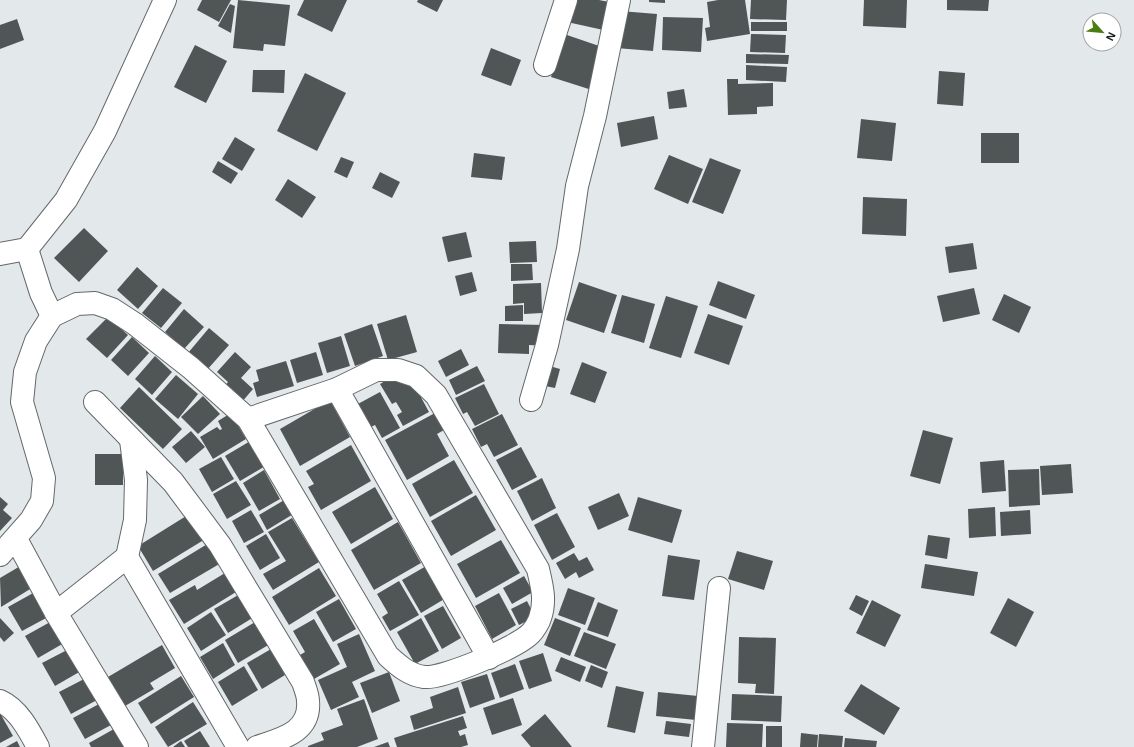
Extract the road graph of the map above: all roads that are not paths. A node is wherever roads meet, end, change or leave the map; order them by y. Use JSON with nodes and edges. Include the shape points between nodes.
{"nodes":[{"id":1,"x":166,"y":0,"type":"edge"},
{"id":2,"x":566,"y":0,"type":"edge"},
{"id":3,"x":619,"y":0,"type":"edge"},
{"id":4,"x":545,"y":65,"type":"dead end"},
{"id":5,"x":27,"y":249,"type":"junction"},
{"id":6,"x":0,"y":254,"type":"edge"},
{"id":7,"x":52,"y":316,"type":"junction"},
{"id":8,"x":337,"y":389,"type":"junction"},
{"id":9,"x":531,"y":400,"type":"dead end"},
{"id":10,"x":95,"y":402,"type":"dead end"},
{"id":11,"x":248,"y":419,"type":"junction"},
{"id":12,"x":131,"y":440,"type":"junction"},
{"id":13,"x":16,"y":539,"type":"junction"},
{"id":14,"x":0,"y":555,"type":"edge"},
{"id":15,"x":127,"y":558,"type":"junction"},
{"id":16,"x":719,"y":588,"type":"dead end"},
{"id":17,"x":56,"y":613,"type":"junction"},
{"id":18,"x":489,"y":658,"type":"junction"},
{"id":19,"x":0,"y":701,"type":"edge"},
{"id":20,"x":38,"y":747,"type":"edge"},
{"id":21,"x":137,"y":747,"type":"edge"},
{"id":22,"x":238,"y":747,"type":"edge"},
{"id":23,"x":257,"y":747,"type":"edge"},
{"id":24,"x":703,"y":747,"type":"edge"}],
"edges":[{"from":1,"to":5,"type":"street","via":[[105,131],[66,200]]},
{"from":2,"to":4,"type":"street"},
{"from":3,"to":9,"type":"street","via":[[596,116],[577,186],[568,249]]},
{"from":5,"to":6,"type":"street"},
{"from":5,"to":7,"type":"street"},
{"from":7,"to":11,"type":"street","via":[[77,304],[95,303],[112,309],[191,368]]},
{"from":7,"to":13,"type":"street","via":[[36,341],[25,372],[22,402],[44,478],[42,501]]},
{"from":8,"to":11,"type":"street"},
{"from":8,"to":18,"type":"street"},
{"from":8,"to":18,"type":"street","via":[[376,370],[398,370],[416,376],[436,395],[538,570],[544,595],[540,618],[531,634]]},
{"from":10,"to":12,"type":"street"},
{"from":11,"to":18,"type":"street","via":[[388,656],[404,670],[425,677],[442,675]]},
{"from":12,"to":15,"type":"street","via":[[136,480],[135,520]]},
{"from":12,"to":23,"type":"street","via":[[173,482],[220,545],[303,682],[308,701],[307,718],[293,734]]},
{"from":13,"to":14,"type":"street"},
{"from":13,"to":17,"type":"street"},
{"from":15,"to":17,"type":"street"},
{"from":15,"to":22,"type":"street"},
{"from":16,"to":24,"type":"street"},
{"from":17,"to":21,"type":"street"},
{"from":19,"to":20,"type":"street","via":[[8,705],[25,724]]}]}
